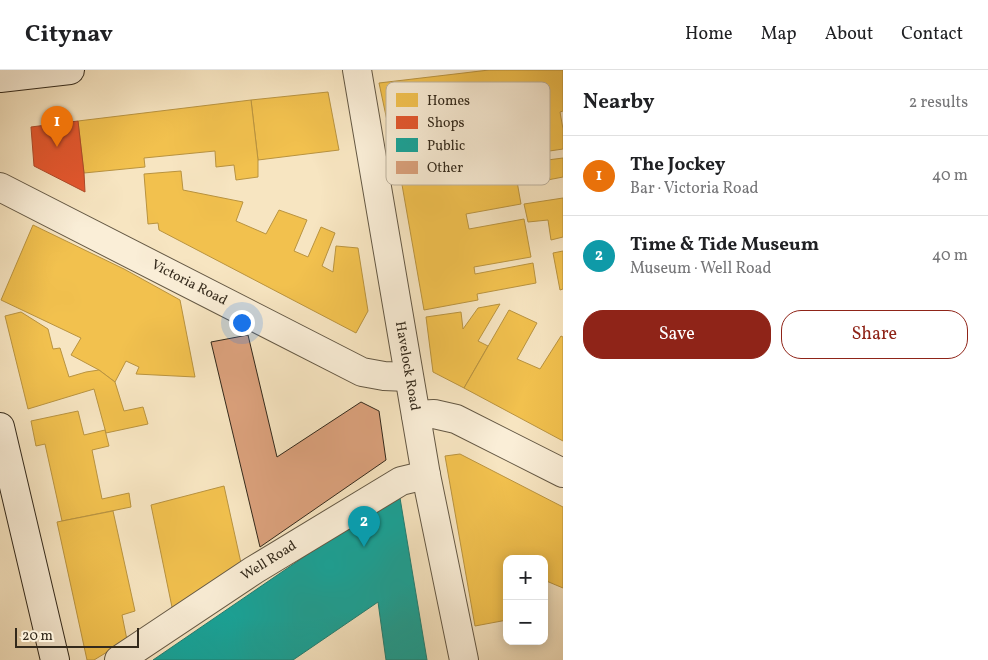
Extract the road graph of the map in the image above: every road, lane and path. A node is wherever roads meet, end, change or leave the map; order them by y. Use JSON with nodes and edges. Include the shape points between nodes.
{"nodes":[{"id":1,"x":70,"y":70,"type":"edge"},
{"id":2,"x":357,"y":70,"type":"edge"},
{"id":3,"x":0,"y":78,"type":"edge"},
{"id":4,"x":0,"y":187,"type":"edge"},
{"id":5,"x":408,"y":377,"type":"junction"},
{"id":6,"x":416,"y":415,"type":"junction"},
{"id":7,"x":0,"y":427,"type":"edge"},
{"id":8,"x":563,"y":473,"type":"edge"},
{"id":9,"x":426,"y":475,"type":"junction"},
{"id":10,"x":55,"y":660,"type":"edge"},
{"id":11,"x":119,"y":660,"type":"edge"},
{"id":12,"x":464,"y":660,"type":"edge"}],
"edges":[{"from":1,"to":3,"type":"street"},
{"from":2,"to":5,"type":"street","name":"Havelock Road"},
{"from":4,"to":5,"type":"street","name":"Victoria Road","via":[[362,372]]},
{"from":5,"to":6,"type":"street","name":"Havelock Road"},
{"from":6,"to":8,"type":"street","via":[[434,414],[456,419]]},
{"from":6,"to":9,"type":"street","name":"Havelock Road"},
{"from":7,"to":10,"type":"street"},
{"from":9,"to":11,"type":"street","name":"Well Road","via":[[392,486],[254,570]]},
{"from":9,"to":12,"type":"street","name":"Havelock Road"}]}
